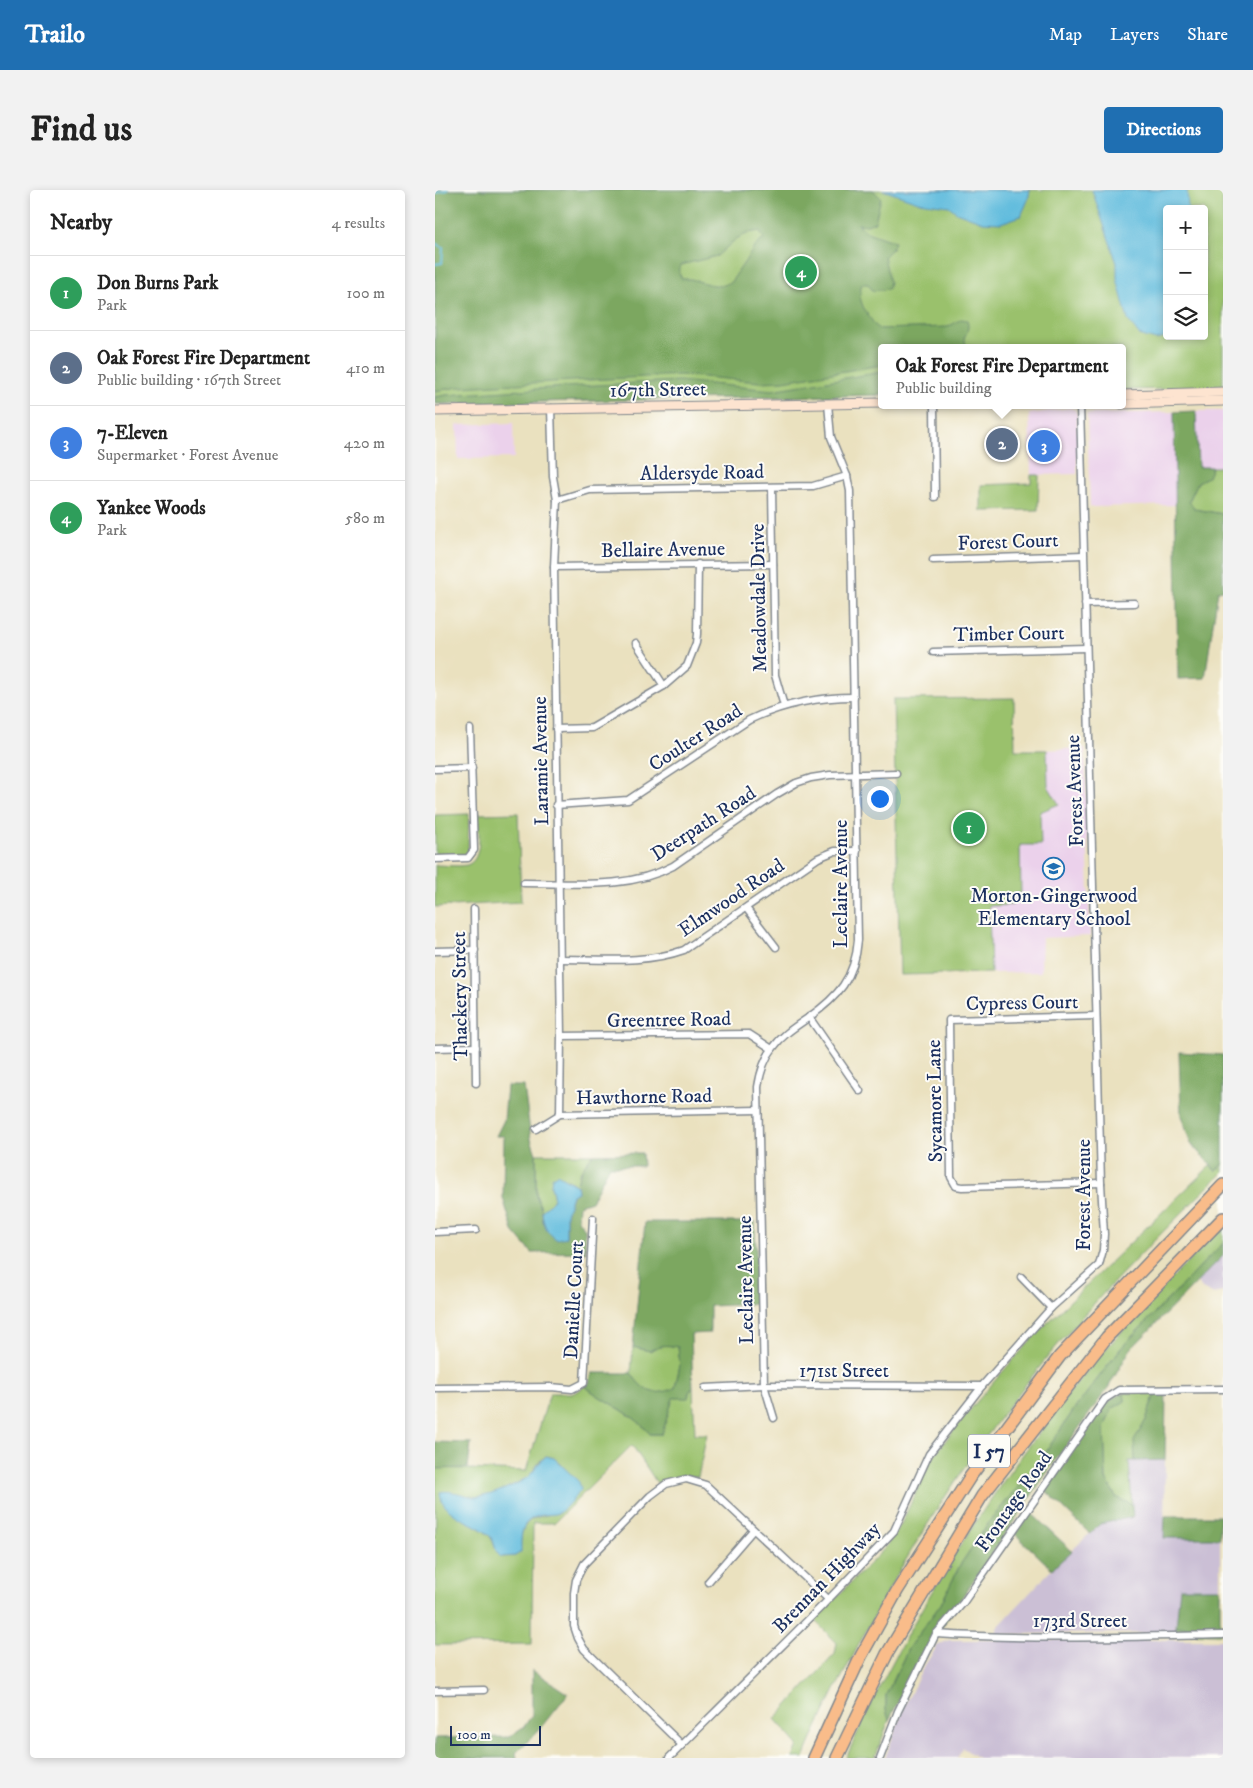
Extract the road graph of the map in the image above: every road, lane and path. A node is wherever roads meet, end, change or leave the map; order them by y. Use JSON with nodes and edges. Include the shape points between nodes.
{"nodes":[{"id":1,"x":1223,"y":392,"type":"edge"},
{"id":2,"x":1126,"y":395,"type":"edge"},
{"id":3,"x":1223,"y":401,"type":"edge"},
{"id":4,"x":878,"y":403,"type":"edge"},
{"id":5,"x":828,"y":404,"type":"junction"},
{"id":6,"x":1126,"y":404,"type":"edge"},
{"id":7,"x":551,"y":408,"type":"junction"},
{"id":8,"x":933,"y":409,"type":"edge"},
{"id":9,"x":1080,"y":409,"type":"edge"},
{"id":10,"x":435,"y":411,"type":"edge"},
{"id":11,"x":847,"y":476,"type":"junction"},
{"id":12,"x":771,"y":488,"type":"junction"},
{"id":13,"x":935,"y":497,"type":"dead end"},
{"id":14,"x":557,"y":500,"type":"junction"},
{"id":15,"x":1083,"y":555,"type":"junction"},
{"id":16,"x":933,"y":560,"type":"dead end"},
{"id":17,"x":698,"y":564,"type":"junction"},
{"id":18,"x":773,"y":564,"type":"junction"},
{"id":19,"x":554,"y":567,"type":"junction"},
{"id":20,"x":1135,"y":603,"type":"dead end"},
{"id":21,"x":1085,"y":604,"type":"junction"},
{"id":22,"x":635,"y":643,"type":"dead end"},
{"id":23,"x":1087,"y":648,"type":"junction"},
{"id":24,"x":933,"y":652,"type":"dead end"},
{"id":25,"x":665,"y":686,"type":"junction"},
{"id":26,"x":854,"y":697,"type":"junction"},
{"id":27,"x":784,"y":706,"type":"junction"},
{"id":28,"x":555,"y":728,"type":"junction"},
{"id":29,"x":470,"y":729,"type":"dead end"},
{"id":30,"x":472,"y":768,"type":"junction"},
{"id":31,"x":435,"y":769,"type":"edge"},
{"id":32,"x":896,"y":773,"type":"dead end"},
{"id":33,"x":855,"y":774,"type":"junction"},
{"id":34,"x":557,"y":805,"type":"junction"},
{"id":35,"x":857,"y":851,"type":"junction"},
{"id":36,"x":435,"y":859,"type":"edge"},
{"id":37,"x":524,"y":883,"type":"dead end"},
{"id":38,"x":559,"y":883,"type":"junction"},
{"id":39,"x":746,"y":908,"type":"junction"},
{"id":40,"x":474,"y":909,"type":"dead end"},
{"id":41,"x":776,"y":948,"type":"dead end"},
{"id":42,"x":475,"y":950,"type":"junction"},
{"id":43,"x":435,"y":951,"type":"edge"},
{"id":44,"x":560,"y":959,"type":"junction"},
{"id":45,"x":1096,"y":1016,"type":"junction"},
{"id":46,"x":809,"y":1017,"type":"junction"},
{"id":47,"x":949,"y":1020,"type":"joint"},
{"id":48,"x":561,"y":1036,"type":"junction"},
{"id":49,"x":476,"y":1047,"type":"junction"},
{"id":50,"x":435,"y":1048,"type":"edge"},
{"id":51,"x":772,"y":1049,"type":"junction"},
{"id":52,"x":476,"y":1083,"type":"dead end"},
{"id":53,"x":860,"y":1091,"type":"dead end"},
{"id":54,"x":758,"y":1110,"type":"junction"},
{"id":55,"x":560,"y":1114,"type":"junction"},
{"id":56,"x":536,"y":1129,"type":"dead end"},
{"id":57,"x":1101,"y":1183,"type":"junction"},
{"id":58,"x":1223,"y":1185,"type":"edge"},
{"id":59,"x":593,"y":1218,"type":"dead end"},
{"id":60,"x":1223,"y":1218,"type":"edge"},
{"id":61,"x":476,"y":1230,"type":"dead end"},
{"id":62,"x":435,"y":1232,"type":"edge"},
{"id":63,"x":1099,"y":1264,"type":"joint"},
{"id":64,"x":1021,"y":1277,"type":"dead end"},
{"id":65,"x":1051,"y":1308,"type":"junction"},
{"id":66,"x":764,"y":1385,"type":"junction"},
{"id":67,"x":982,"y":1386,"type":"junction"},
{"id":68,"x":435,"y":1388,"type":"edge"},
{"id":69,"x":705,"y":1388,"type":"dead end"},
{"id":70,"x":1223,"y":1389,"type":"edge"},
{"id":71,"x":774,"y":1418,"type":"dead end"},
{"id":72,"x":753,"y":1530,"type":"junction"},
{"id":73,"x":708,"y":1582,"type":"dead end"},
{"id":74,"x":828,"y":1600,"type":"junction"},
{"id":75,"x":937,"y":1634,"type":"junction"},
{"id":76,"x":1223,"y":1635,"type":"edge"},
{"id":77,"x":483,"y":1690,"type":"dead end"},
{"id":78,"x":435,"y":1691,"type":"edge"},
{"id":79,"x":682,"y":1745,"type":"junction"},
{"id":80,"x":669,"y":1758,"type":"edge"},
{"id":81,"x":814,"y":1758,"type":"edge"},
{"id":82,"x":837,"y":1758,"type":"edge"},
{"id":83,"x":881,"y":1758,"type":"edge"}],
"edges":[{"from":1,"to":2,"type":"main road"},
{"from":3,"to":6,"type":"main road"},
{"from":4,"to":5,"type":"main road","name":"167th Street"},
{"from":5,"to":7,"type":"main road","name":"167th Street"},
{"from":5,"to":11,"type":"street","name":"Leclaire Avenue","via":[[831,437]]},
{"from":7,"to":10,"type":"main road","name":"167th Street"},
{"from":7,"to":14,"type":"street","name":"Laramie Avenue"},
{"from":8,"to":13,"type":"street"},
{"from":9,"to":15,"type":"street","name":"Forest Avenue"},
{"from":11,"to":12,"type":"street","name":"Aldersyde Road","via":[[813,486]]},
{"from":11,"to":26,"type":"street","name":"Leclaire Avenue","via":[[850,491]]},
{"from":12,"to":14,"type":"street","name":"Aldersyde Road","via":[[590,490]]},
{"from":12,"to":18,"type":"street","name":"Meadowdale Drive"},
{"from":14,"to":19,"type":"street","name":"Laramie Avenue"},
{"from":15,"to":16,"type":"street","name":"Forest Court"},
{"from":15,"to":21,"type":"street","name":"Forest Avenue"},
{"from":17,"to":18,"type":"street","name":"Bellaire Avenue"},
{"from":17,"to":19,"type":"street","name":"Bellaire Avenue"},
{"from":17,"to":25,"type":"street","via":[[696,643],[687,666]]},
{"from":18,"to":27,"type":"street","name":"Meadowdale Drive","via":[[775,675]]},
{"from":19,"to":28,"type":"street","name":"Laramie Avenue"},
{"from":20,"to":21,"type":"street"},
{"from":21,"to":23,"type":"street","name":"Forest Avenue"},
{"from":22,"to":25,"type":"street"},
{"from":23,"to":24,"type":"street","name":"Timber Court"},
{"from":23,"to":45,"type":"street","name":"Forest Avenue"},
{"from":25,"to":28,"type":"street","via":[[592,728]]},
{"from":26,"to":27,"type":"street","name":"Coulter Road","via":[[817,699]]},
{"from":26,"to":33,"type":"street","name":"Leclaire Avenue"},
{"from":27,"to":34,"type":"street","name":"Coulter Road","via":[[749,720],[628,800]]},
{"from":28,"to":34,"type":"street","name":"Laramie Avenue"},
{"from":29,"to":30,"type":"street"},
{"from":30,"to":31,"type":"street"},
{"from":30,"to":36,"type":"street","via":[[474,850],[468,858]]},
{"from":32,"to":33,"type":"street","name":"Deerpath Road"},
{"from":33,"to":35,"type":"street","name":"Leclaire Avenue"},
{"from":33,"to":38,"type":"street","name":"Deerpath Road","via":[[822,776],[787,788],[661,872],[619,882]]},
{"from":34,"to":38,"type":"street","name":"Laramie Avenue"},
{"from":35,"to":39,"type":"street","name":"Elmwood Road","via":[[825,854]]},
{"from":35,"to":46,"type":"street","name":"Leclaire Avenue","via":[[856,958],[842,988]]},
{"from":37,"to":38,"type":"street","name":"Deerpath Road"},
{"from":38,"to":44,"type":"street","name":"Laramie Avenue"},
{"from":39,"to":41,"type":"street"},
{"from":39,"to":44,"type":"street","name":"Elmwood Road","via":[[695,944],[669,955]]},
{"from":40,"to":42,"type":"street","name":"Thackery Street"},
{"from":42,"to":43,"type":"street"},
{"from":42,"to":49,"type":"street","name":"Thackery Street"},
{"from":44,"to":48,"type":"street","name":"Laramie Avenue"},
{"from":45,"to":47,"type":"street","name":"Cypress Court"},
{"from":45,"to":57,"type":"street","name":"Forest Avenue"},
{"from":46,"to":51,"type":"street","name":"Leclaire Avenue","via":[[791,1029]]},
{"from":46,"to":53,"type":"street"},
{"from":47,"to":57,"type":"street","name":"Sycamore Lane","via":[[951,1177],[956,1186]]},
{"from":48,"to":51,"type":"street","name":"Greentree Road","via":[[749,1034]]},
{"from":48,"to":55,"type":"street","name":"Laramie Avenue"},
{"from":49,"to":50,"type":"street"},
{"from":49,"to":52,"type":"street","name":"Thackery Street"},
{"from":51,"to":54,"type":"street","name":"Leclaire Avenue","via":[[760,1076]]},
{"from":54,"to":55,"type":"street","name":"Hawthorne Road"},
{"from":54,"to":66,"type":"street","name":"Leclaire Avenue"},
{"from":55,"to":56,"type":"street","name":"Hawthorne Road"},
{"from":57,"to":63,"type":"street","name":"Forest Avenue","via":[[1104,1234]]},
{"from":58,"to":81,"type":"highway","number":"I 57","via":[[1060,1356],[970,1477],[897,1591],[861,1656]]},
{"from":59,"to":68,"type":"street","name":"Danielle Court","via":[[584,1383],[572,1389]]},
{"from":60,"to":82,"type":"highway","number":"I 57","via":[[1107,1337],[982,1496],[887,1654]]},
{"from":61,"to":62,"type":"street"},
{"from":63,"to":65,"type":"street","name":"Brennan Highway"},
{"from":64,"to":65,"type":"street"},
{"from":65,"to":67,"type":"street","name":"Brennan Highway"},
{"from":66,"to":67,"type":"street","name":"171st Street"},
{"from":66,"to":69,"type":"street","name":"171st Street"},
{"from":66,"to":71,"type":"street","name":"Leclaire Avenue"},
{"from":67,"to":74,"type":"street","name":"Brennan Highway","via":[[929,1454],[894,1531]]},
{"from":70,"to":75,"type":"street","name":"Frontage Road","via":[[1119,1390],[1105,1399],[963,1603]]},
{"from":72,"to":73,"type":"street"},
{"from":72,"to":74,"type":"street"},
{"from":72,"to":79,"type":"street","via":[[706,1485],[685,1480],[666,1484],[650,1496],[584,1564],[576,1580],[575,1626],[580,1643]]},
{"from":74,"to":79,"type":"street","name":"Brennan Highway"},
{"from":75,"to":76,"type":"street","name":"173rd Street"},
{"from":75,"to":83,"type":"street","name":"Frontage Road","via":[[897,1711]]},
{"from":77,"to":78,"type":"street"},
{"from":79,"to":80,"type":"street","name":"Brennan Highway"}]}
